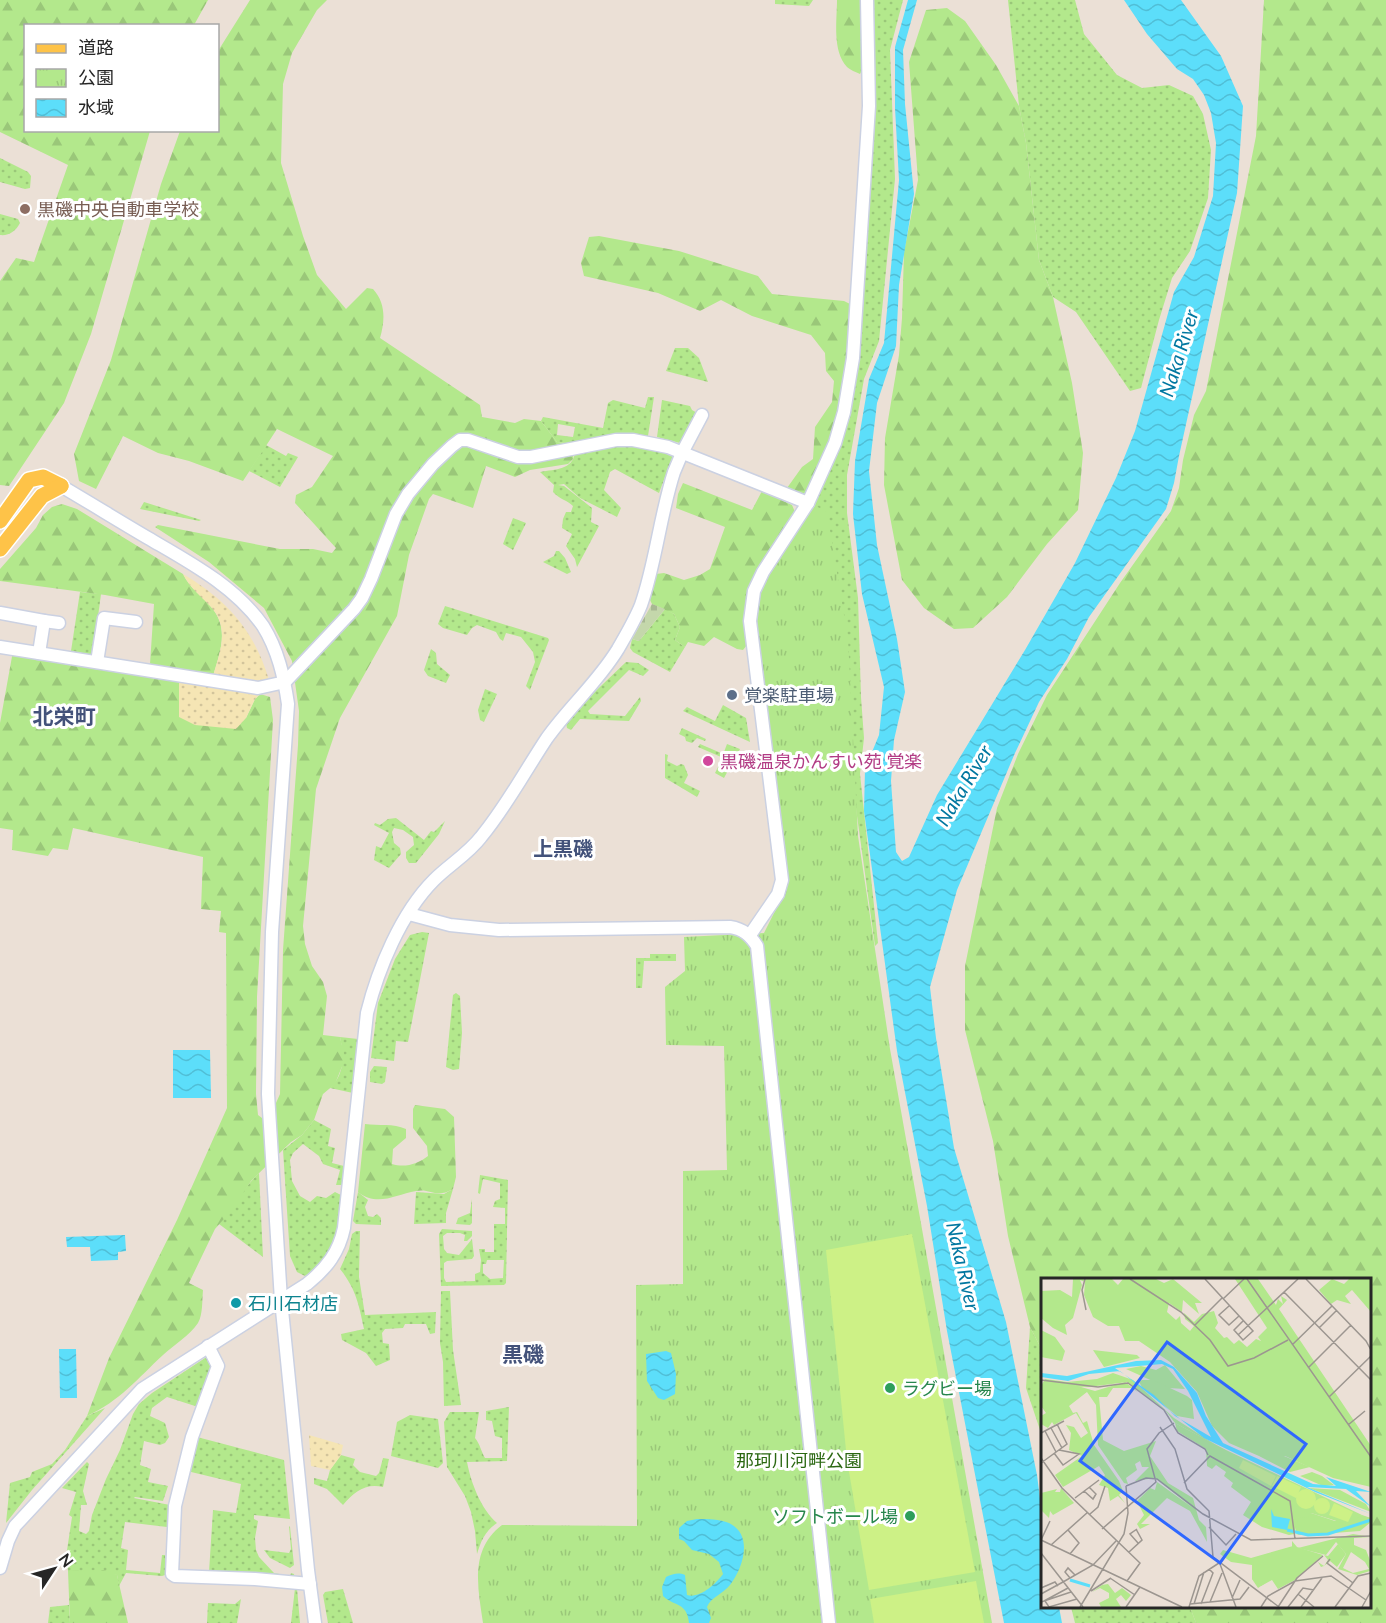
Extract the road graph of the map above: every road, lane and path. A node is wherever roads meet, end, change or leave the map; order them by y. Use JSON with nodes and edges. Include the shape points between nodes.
{"nodes":[{"id":1,"x":867,"y":0,"type":"edge"},
{"id":2,"x":702,"y":415,"type":"dead end"},
{"id":3,"x":682,"y":453,"type":"junction"},
{"id":4,"x":61,"y":486,"type":"junction"},
{"id":5,"x":808,"y":503,"type":"junction"},
{"id":6,"x":0,"y":521,"type":"edge"},
{"id":7,"x":0,"y":549,"type":"edge"},
{"id":8,"x":0,"y":613,"type":"edge"},
{"id":9,"x":44,"y":621,"type":"junction"},
{"id":10,"x":136,"y":622,"type":"dead end"},
{"id":11,"x":59,"y":623,"type":"dead end"},
{"id":12,"x":0,"y":647,"type":"edge"},
{"id":13,"x":39,"y":653,"type":"junction"},
{"id":14,"x":97,"y":662,"type":"junction"},
{"id":15,"x":285,"y":682,"type":"junction"},
{"id":16,"x":409,"y":914,"type":"junction"},
{"id":17,"x":750,"y":935,"type":"junction"},
{"id":18,"x":281,"y":1300,"type":"junction"},
{"id":19,"x":208,"y":1346,"type":"junction"},
{"id":20,"x":0,"y":1568,"type":"edge"},
{"id":21,"x":310,"y":1584,"type":"junction"},
{"id":22,"x":315,"y":1623,"type":"edge"},
{"id":23,"x":829,"y":1623,"type":"edge"}],
"edges":[{"from":1,"to":5,"type":"street","via":[[869,106],[853,358],[835,443]]},
{"from":2,"to":3,"type":"street"},
{"from":3,"to":5,"type":"street"},
{"from":3,"to":15,"type":"street","via":[[660,445],[616,440],[518,457],[460,440],[408,494],[362,598]]},
{"from":3,"to":16,"type":"street","via":[[668,491],[641,603],[618,648],[547,738],[484,834],[433,881]]},
{"from":4,"to":6,"type":"main road","via":[[43,477],[29,480]]},
{"from":4,"to":7,"type":"main road","via":[[42,496]]},
{"from":4,"to":15,"type":"street","via":[[231,591],[263,627]]},
{"from":5,"to":17,"type":"street","via":[[754,591],[750,621],[782,880],[778,894]]},
{"from":8,"to":9,"type":"street"},
{"from":9,"to":11,"type":"street"},
{"from":9,"to":13,"type":"street"},
{"from":10,"to":14,"type":"street","via":[[104,618]]},
{"from":12,"to":13,"type":"street"},
{"from":13,"to":14,"type":"street"},
{"from":14,"to":15,"type":"street","via":[[258,688]]},
{"from":15,"to":18,"type":"street","via":[[288,704],[271,943],[268,1094]]},
{"from":16,"to":17,"type":"street","via":[[474,929],[730,927]]},
{"from":16,"to":18,"type":"street","via":[[383,964],[368,1013],[342,1241],[319,1274]]},
{"from":17,"to":23,"type":"street","via":[[760,959]]},
{"from":18,"to":19,"type":"street"},
{"from":18,"to":21,"type":"street"},
{"from":19,"to":20,"type":"street","via":[[132,1398],[15,1526]]},
{"from":19,"to":21,"type":"street","via":[[218,1366],[187,1450],[175,1506],[172,1574]]},
{"from":21,"to":22,"type":"street"}]}
